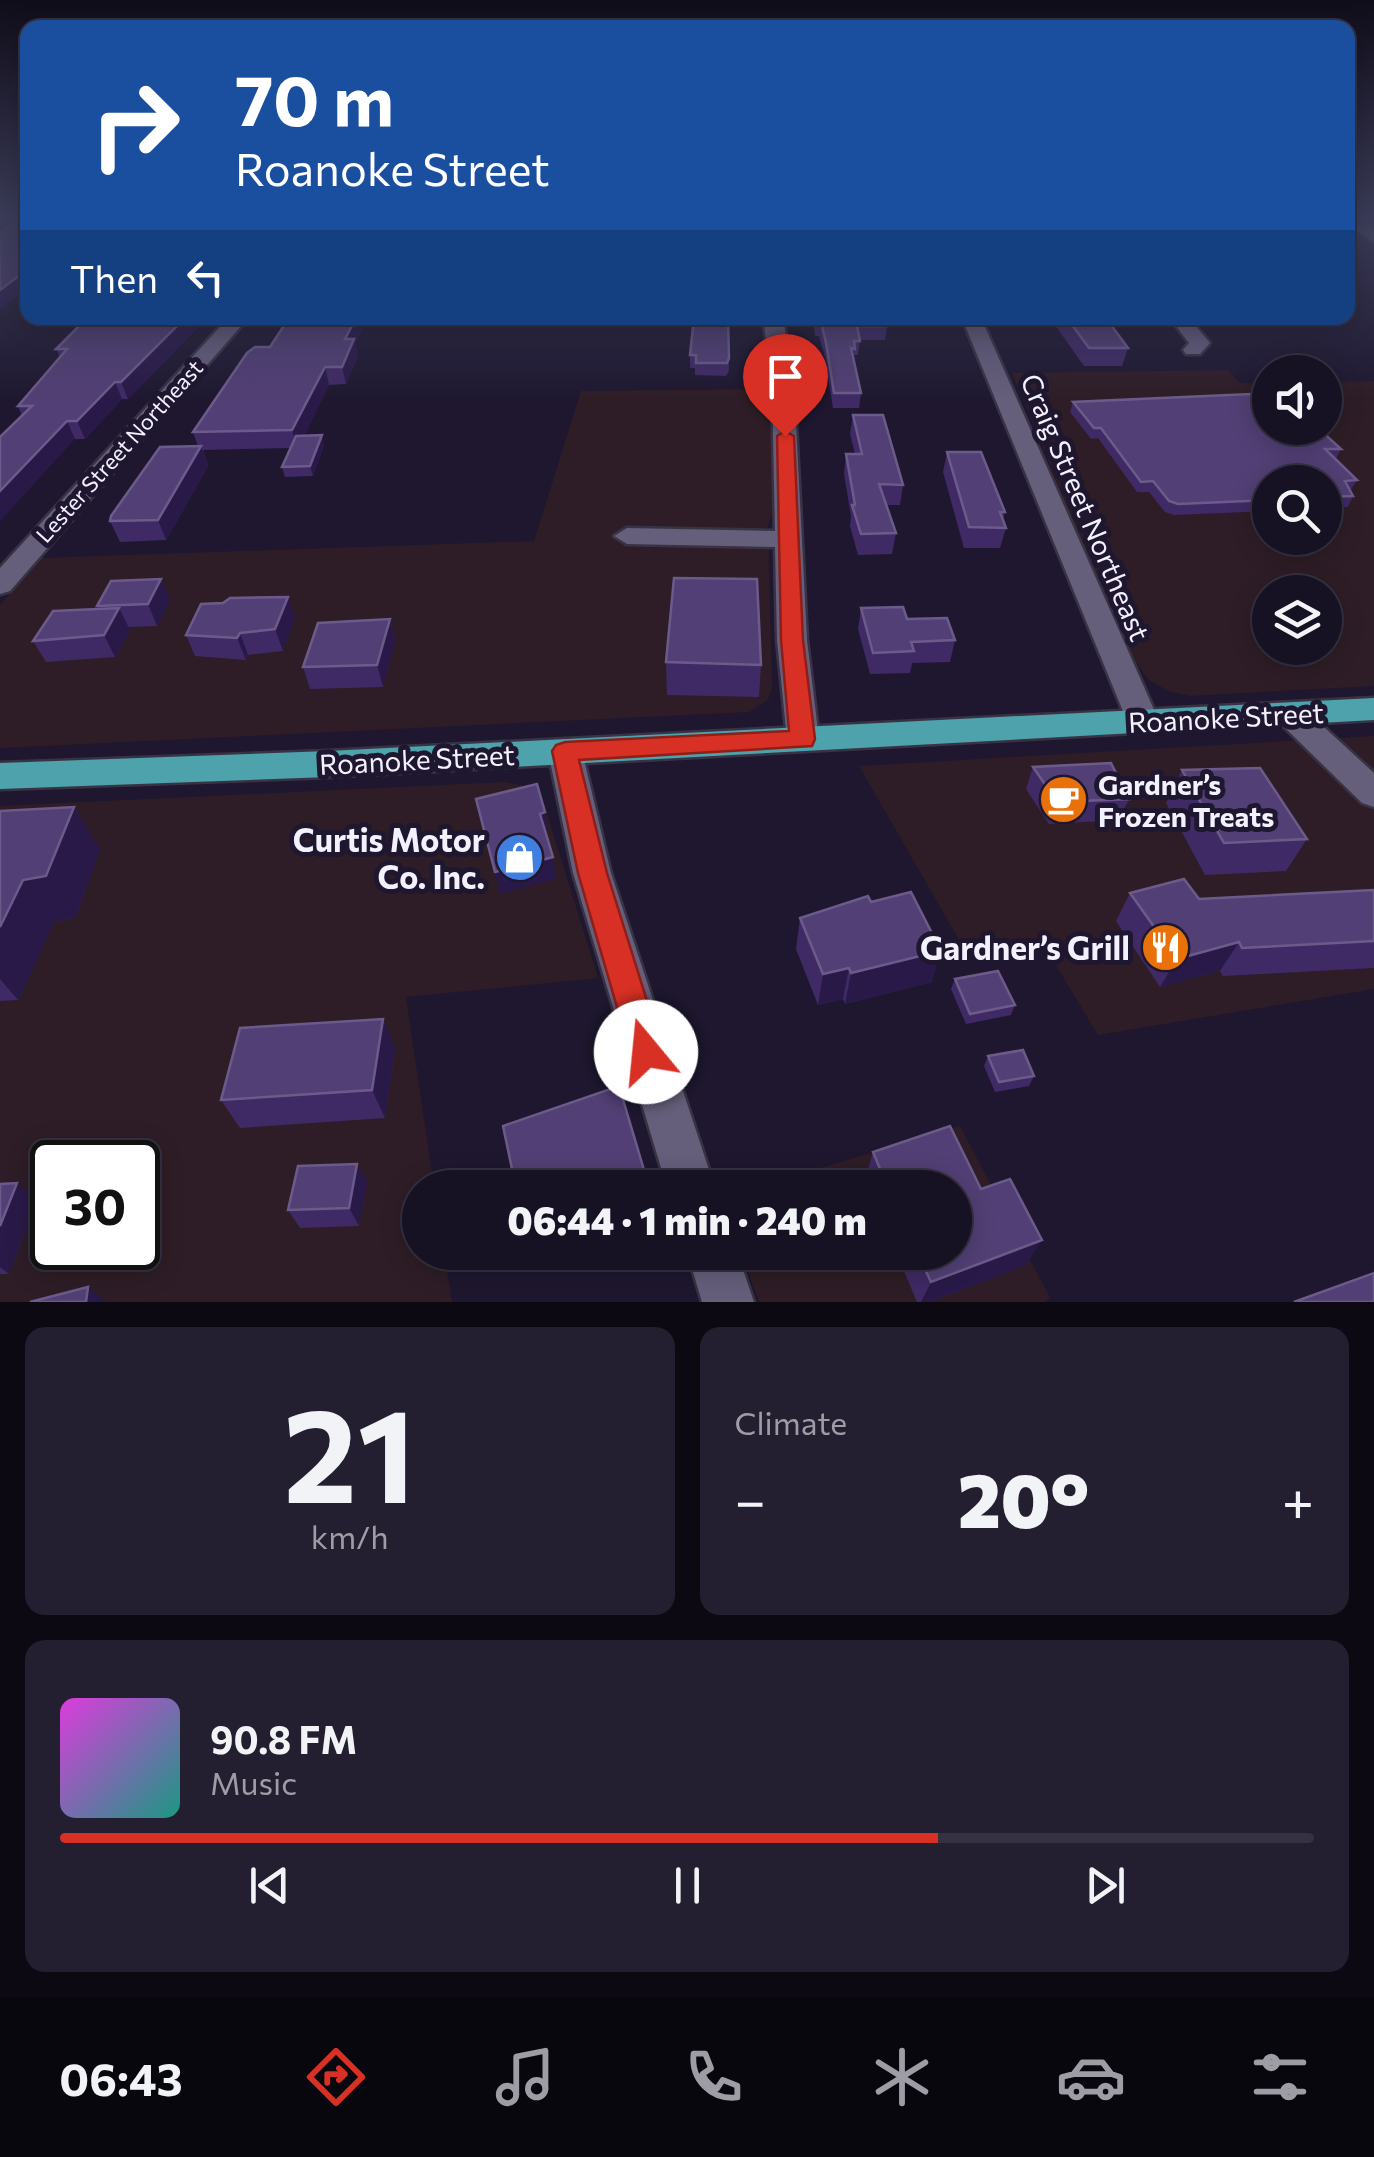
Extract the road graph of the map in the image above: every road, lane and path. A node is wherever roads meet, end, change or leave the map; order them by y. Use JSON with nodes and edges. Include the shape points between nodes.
{"nodes":[{"id":1,"x":232,"y":325,"type":"edge"},
{"id":2,"x":774,"y":325,"type":"edge"},
{"id":3,"x":974,"y":325,"type":"edge"},
{"id":4,"x":1185,"y":325,"type":"edge"},
{"id":5,"x":1193,"y":350,"type":"dead end"},
{"id":6,"x":627,"y":536,"type":"dead end"},
{"id":7,"x":788,"y":539,"type":"junction"},
{"id":8,"x":0,"y":586,"type":"edge"},
{"id":9,"x":1374,"y":710,"type":"edge"},
{"id":10,"x":1290,"y":714,"type":"junction"},
{"id":11,"x":1143,"y":722,"type":"junction"},
{"id":12,"x":803,"y":739,"type":"junction"},
{"id":13,"x":565,"y":751,"type":"junction"},
{"id":14,"x":0,"y":776,"type":"edge"},
{"id":15,"x":1374,"y":794,"type":"edge"},
{"id":16,"x":685,"y":1170,"type":"edge"},
{"id":17,"x":718,"y":1270,"type":"edge"},
{"id":18,"x":728,"y":1302,"type":"edge"}],
"edges":[{"from":1,"to":8,"type":"street","name":"Lester Street Northeast"},
{"from":2,"to":7,"type":"street","via":[[784,384]]},
{"from":3,"to":11,"type":"street","name":"Craig Street Northeast"},
{"from":4,"to":5,"type":"street","via":[[1200,343]]},
{"from":6,"to":7,"type":"street"},
{"from":7,"to":12,"type":"street"},
{"from":9,"to":10,"type":"main road","name":"Roanoke Street"},
{"from":10,"to":11,"type":"main road","name":"Roanoke Street"},
{"from":10,"to":15,"type":"street"},
{"from":11,"to":12,"type":"main road","name":"Roanoke Street"},
{"from":12,"to":13,"type":"main road","name":"Roanoke Street"},
{"from":13,"to":14,"type":"main road","name":"Roanoke Street"},
{"from":13,"to":16,"type":"street","via":[[592,873]]},
{"from":17,"to":18,"type":"street"}]}
